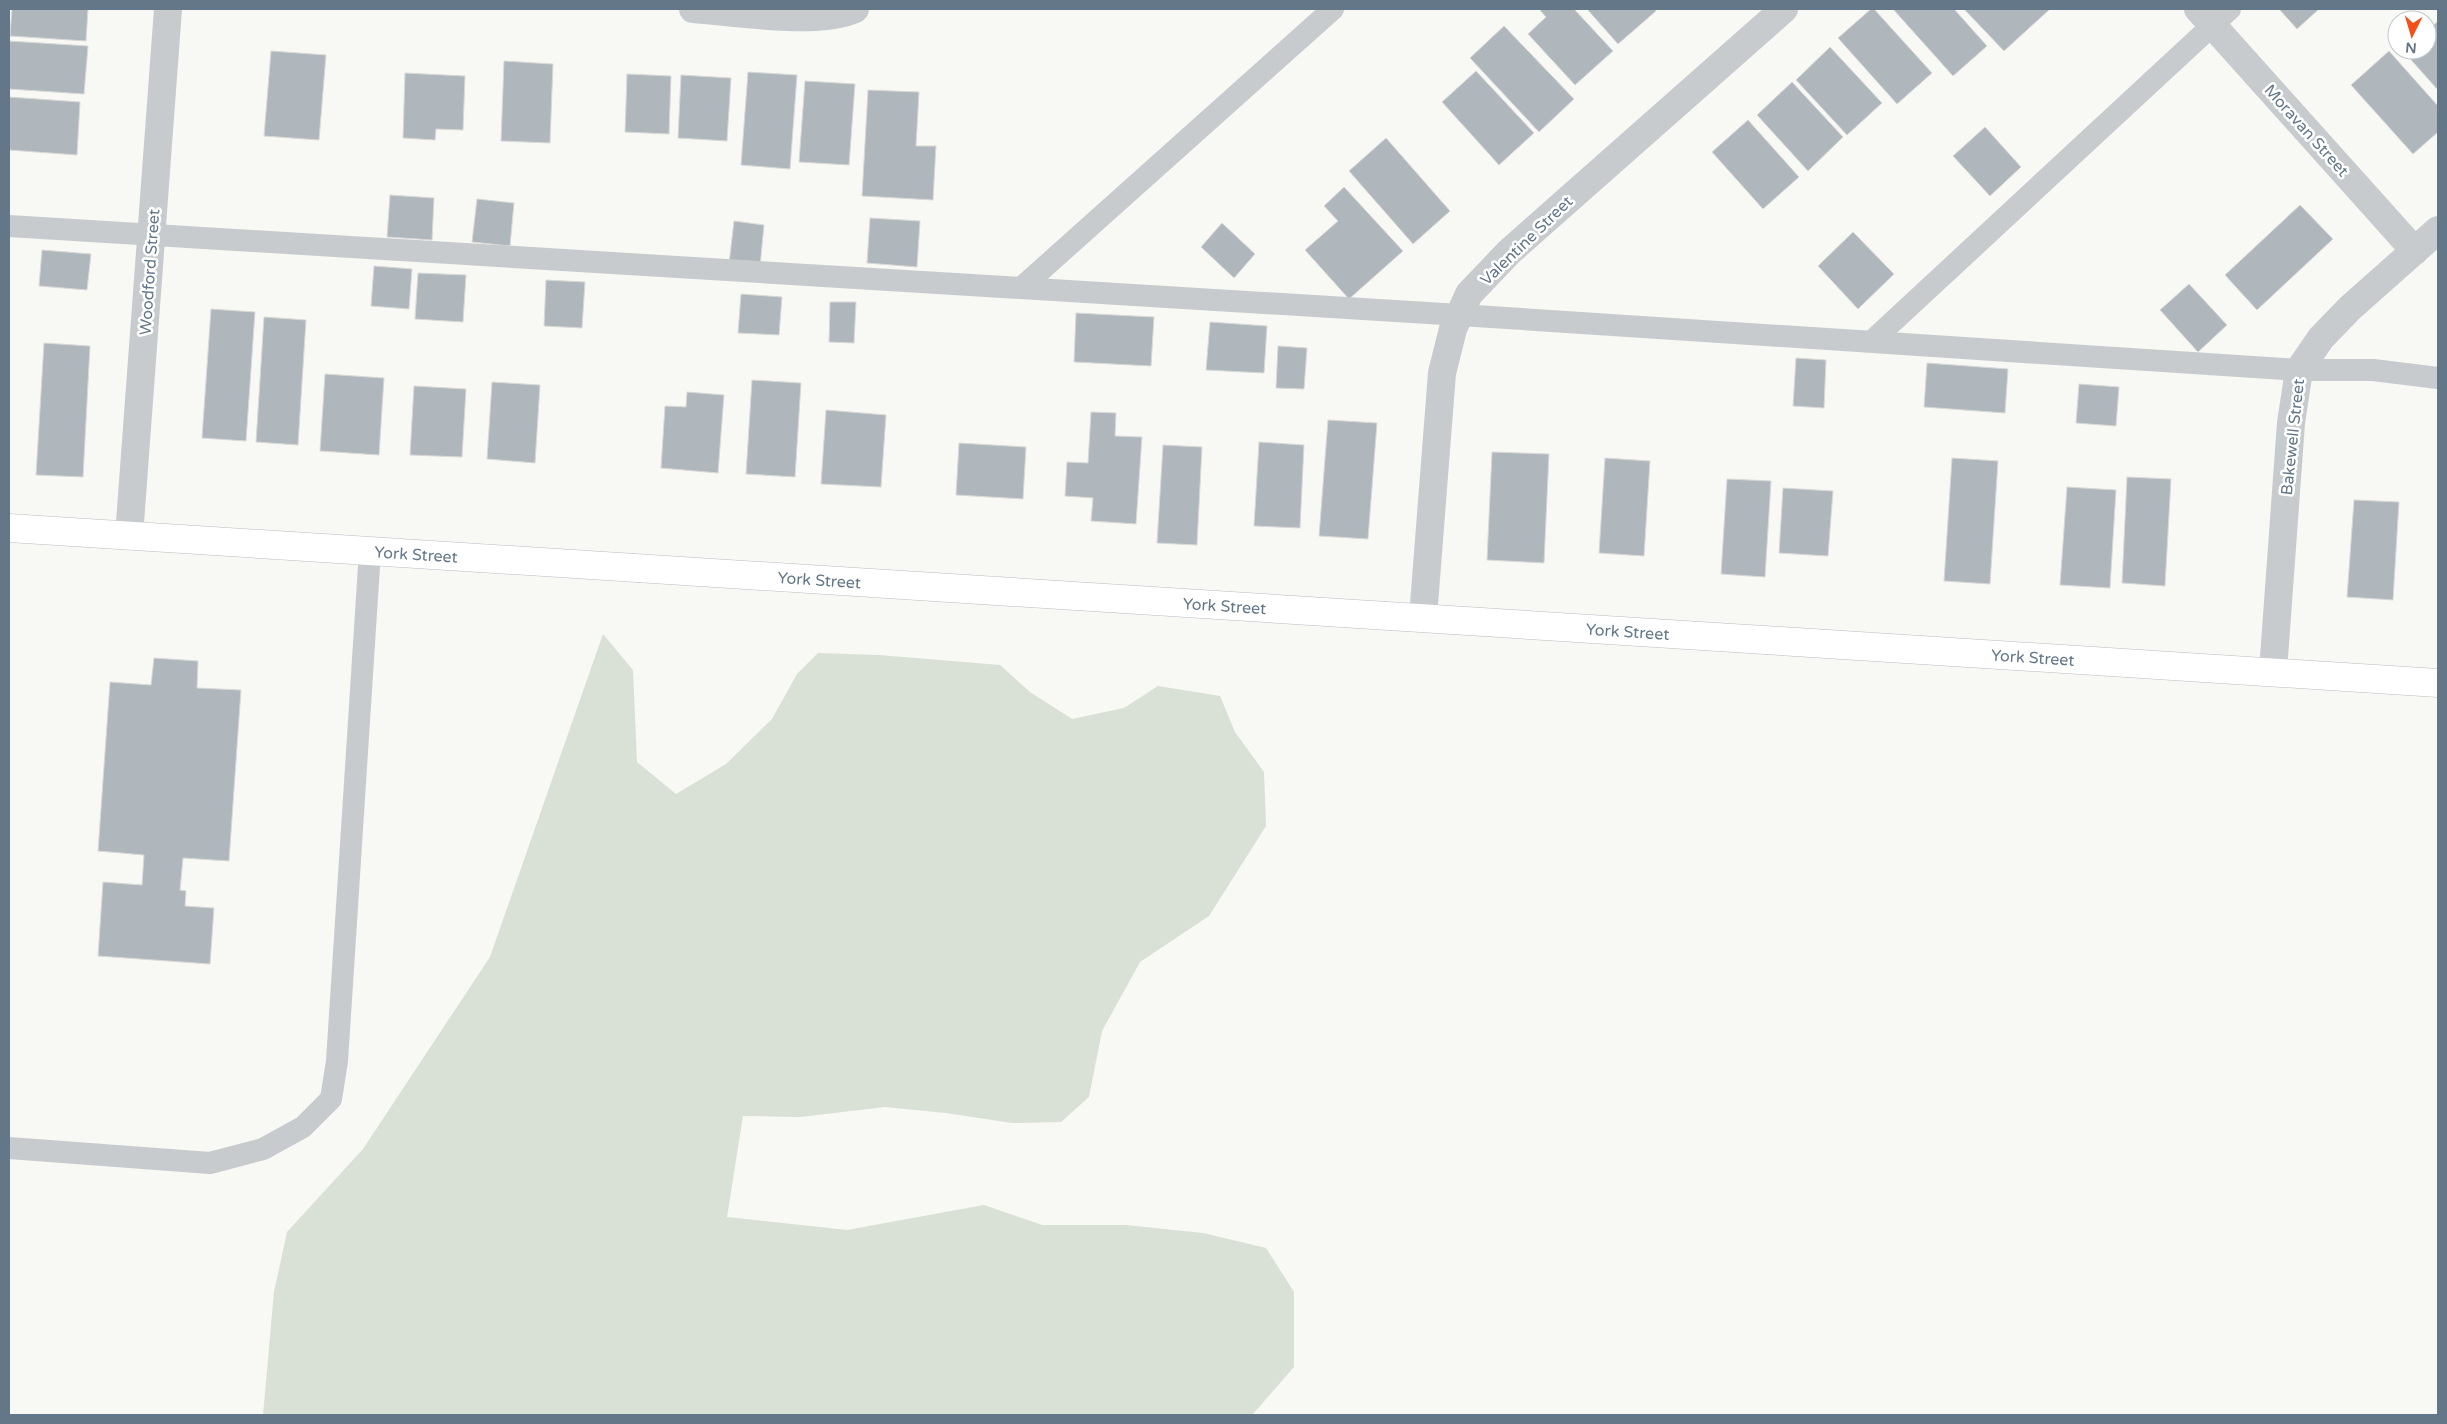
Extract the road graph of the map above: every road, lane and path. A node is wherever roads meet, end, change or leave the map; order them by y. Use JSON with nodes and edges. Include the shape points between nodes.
{"nodes":[{"id":1,"x":168,"y":9,"type":"edge"},
{"id":2,"x":693,"y":9,"type":"edge"},
{"id":3,"x":855,"y":9,"type":"edge"},
{"id":4,"x":1333,"y":9,"type":"edge"},
{"id":5,"x":1784,"y":9,"type":"edge"},
{"id":6,"x":2214,"y":14,"type":"edge"},
{"id":7,"x":9,"y":226,"type":"edge"},
{"id":8,"x":2438,"y":230,"type":"edge"},
{"id":9,"x":151,"y":235,"type":"junction"},
{"id":10,"x":2415,"y":251,"type":"junction"},
{"id":11,"x":1021,"y":288,"type":"junction"},
{"id":12,"x":1460,"y":314,"type":"junction"},
{"id":13,"x":1872,"y":341,"type":"junction"},
{"id":14,"x":2299,"y":370,"type":"junction"},
{"id":15,"x":2438,"y":378,"type":"edge"},
{"id":16,"x":9,"y":528,"type":"edge"},
{"id":17,"x":129,"y":536,"type":"junction"},
{"id":18,"x":370,"y":551,"type":"junction"},
{"id":19,"x":1423,"y":617,"type":"junction"},
{"id":20,"x":2273,"y":671,"type":"junction"},
{"id":21,"x":2438,"y":683,"type":"edge"},
{"id":22,"x":9,"y":1148,"type":"edge"}],
"edges":[{"from":1,"to":9,"type":"street","name":"Woodford Street"},
{"from":2,"to":3,"type":"street","via":[[801,16],[845,13]]},
{"from":4,"to":11,"type":"lane"},
{"from":5,"to":12,"type":"street","name":"Valentine Street","via":[[1508,252],[1470,294]]},
{"from":6,"to":10,"type":"street","name":"Moravan Street"},
{"from":6,"to":13,"type":"lane"},
{"from":7,"to":9,"type":"lane"},
{"from":8,"to":10,"type":"street","name":"Bakewell Street"},
{"from":9,"to":11,"type":"lane"},
{"from":9,"to":17,"type":"street","name":"Woodford Street"},
{"from":10,"to":14,"type":"street","name":"Bakewell Street","via":[[2350,308],[2321,338]]},
{"from":11,"to":12,"type":"lane"},
{"from":12,"to":13,"type":"lane"},
{"from":12,"to":19,"type":"street","name":"Valentine Street","via":[[1442,373]]},
{"from":13,"to":14,"type":"lane"},
{"from":14,"to":15,"type":"lane","via":[[2373,370]]},
{"from":14,"to":20,"type":"street","name":"Bakewell Street","via":[[2291,423]]},
{"from":16,"to":17,"type":"street","name":"York Street"},
{"from":17,"to":18,"type":"street","name":"York Street"},
{"from":18,"to":19,"type":"street","name":"York Street"},
{"from":18,"to":22,"type":"lane","via":[[337,1062],[331,1099],[303,1127],[263,1149],[210,1163]]},
{"from":19,"to":20,"type":"street","name":"York Street"},
{"from":20,"to":21,"type":"street","name":"York Street"}]}
